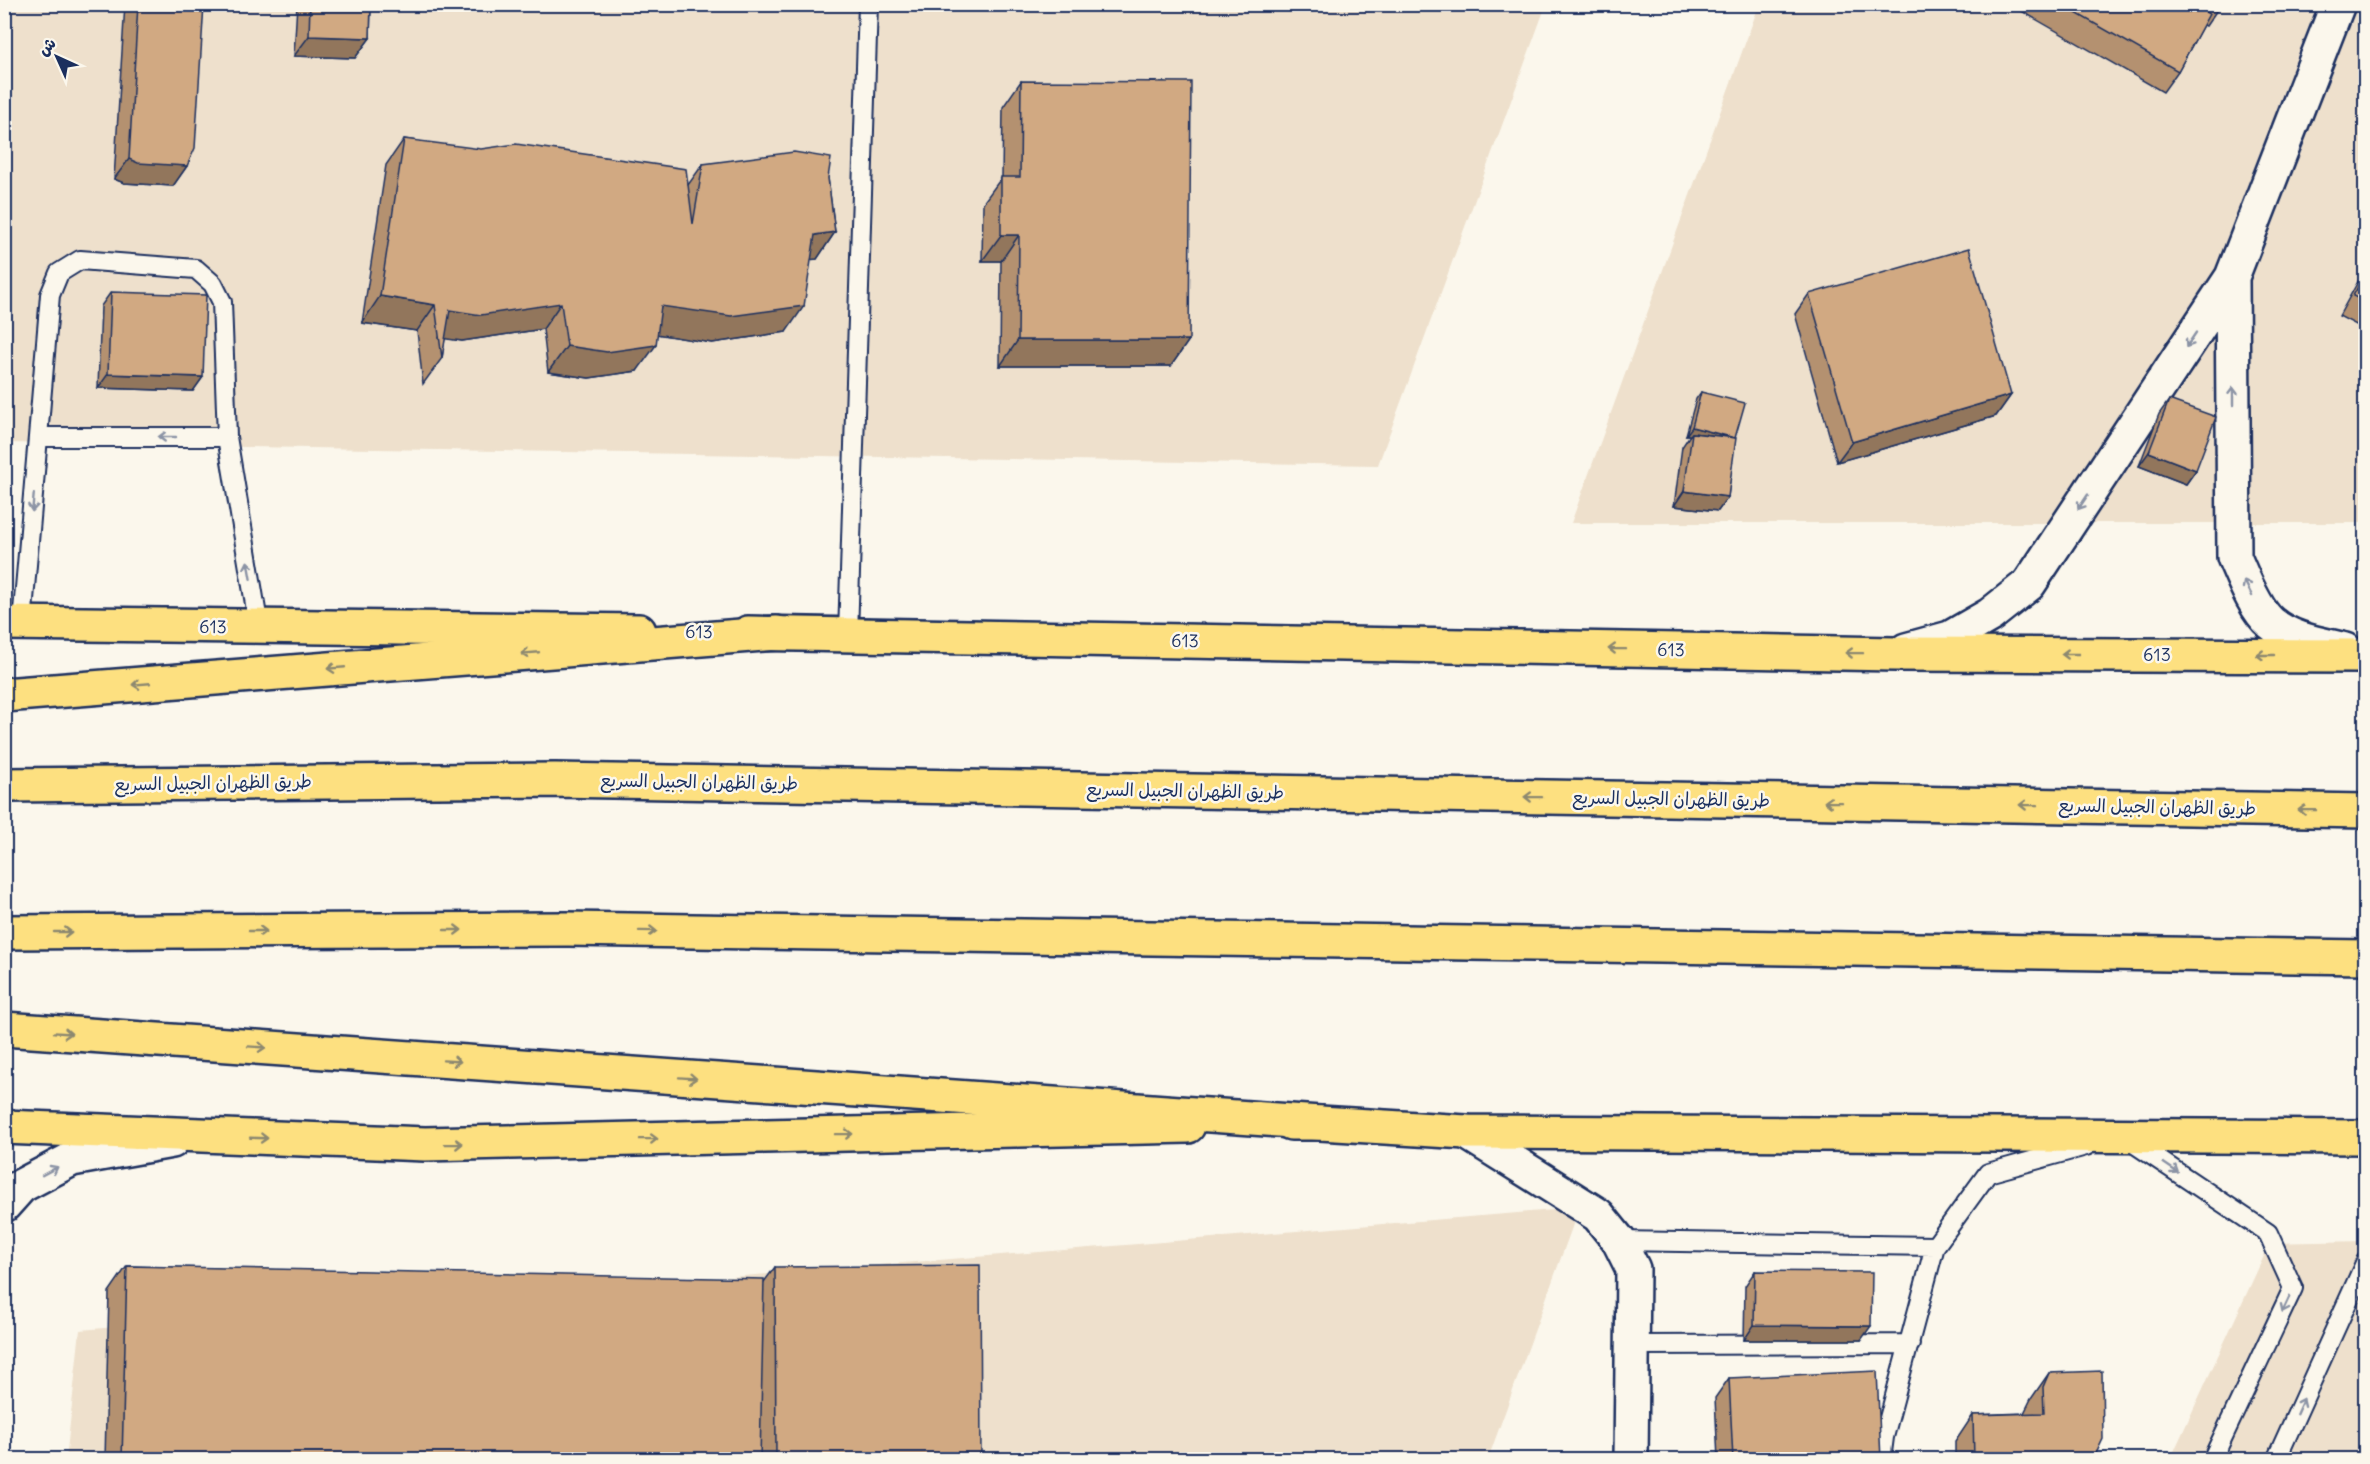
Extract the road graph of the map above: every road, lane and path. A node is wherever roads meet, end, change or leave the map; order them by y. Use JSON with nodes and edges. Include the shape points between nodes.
{"nodes":[{"id":1,"x":868,"y":4,"type":"edge"},
{"id":2,"x":2338,"y":4,"type":"edge"},
{"id":3,"x":2232,"y":276,"type":"junction"},
{"id":4,"x":38,"y":437,"type":"junction"},
{"id":5,"x":227,"y":437,"type":"junction"},
{"id":6,"x":13,"y":623,"type":"edge"},
{"id":7,"x":259,"y":628,"type":"junction"},
{"id":8,"x":777,"y":633,"type":"junction"},
{"id":9,"x":848,"y":635,"type":"junction"},
{"id":10,"x":1894,"y":654,"type":"junction"},
{"id":11,"x":2366,"y":655,"type":"edge"},
{"id":12,"x":4,"y":695,"type":"edge"},
{"id":13,"x":4,"y":785,"type":"edge"},
{"id":14,"x":2366,"y":811,"type":"edge"},
{"id":15,"x":4,"y":932,"type":"edge"},
{"id":16,"x":2366,"y":957,"type":"edge"},
{"id":17,"x":4,"y":1029,"type":"edge"},
{"id":18,"x":1320,"y":1123,"type":"junction"},
{"id":19,"x":4,"y":1127,"type":"edge"},
{"id":20,"x":1466,"y":1132,"type":"junction"},
{"id":21,"x":2122,"y":1135,"type":"junction"},
{"id":22,"x":200,"y":1136,"type":"junction"},
{"id":23,"x":2366,"y":1137,"type":"edge"},
{"id":24,"x":4,"y":1205,"type":"edge"},
{"id":25,"x":1619,"y":1241,"type":"junction"},
{"id":26,"x":1935,"y":1246,"type":"junction"},
{"id":27,"x":2366,"y":1261,"type":"edge"},
{"id":28,"x":1910,"y":1344,"type":"junction"},
{"id":29,"x":1632,"y":1345,"type":"junction"},
{"id":30,"x":1631,"y":1460,"type":"edge"},
{"id":31,"x":1881,"y":1460,"type":"edge"},
{"id":32,"x":2212,"y":1460,"type":"edge"},
{"id":33,"x":2276,"y":1460,"type":"edge"}],
"edges":[{"from":1,"to":9,"type":"lane"},
{"from":2,"to":3,"type":"street"},
{"from":3,"to":10,"type":"street","one_way":true,"via":[[2029,584],[1990,615],[1950,638]]},
{"from":11,"to":3,"type":"street","one_way":true,"via":[[2300,639],[2270,622],[2249,591],[2234,557]]},
{"from":5,"to":4,"type":"lane","one_way":true},
{"from":4,"to":5,"type":"lane","via":[[50,295],[59,273],[80,260],[196,269],[213,284],[222,302]]},
{"from":4,"to":6,"type":"lane","one_way":true},
{"from":7,"to":5,"type":"lane","one_way":true},
{"from":6,"to":7,"type":"main road","name":"613"},
{"from":7,"to":8,"type":"main road","name":"613"},
{"from":8,"to":9,"type":"main road","name":"613"},
{"from":8,"to":12,"type":"main road","one_way":true},
{"from":10,"to":9,"type":"main road","name":"613","one_way":true},
{"from":11,"to":10,"type":"main road","name":"613","one_way":true},
{"from":14,"to":13,"type":"main road","name":"طريق الظهران الجبيل السريع","one_way":true,"via":[[555,780]]},
{"from":15,"to":16,"type":"main road","one_way":true,"via":[[568,929]]},
{"from":17,"to":18,"type":"main road","one_way":true},
{"from":18,"to":20,"type":"main road"},
{"from":22,"to":18,"type":"main road","one_way":true,"via":[[425,1144]]},
{"from":19,"to":22,"type":"main road"},
{"from":20,"to":21,"type":"main road"},
{"from":20,"to":25,"type":"street","via":[[1598,1215]]},
{"from":21,"to":23,"type":"main road"},
{"from":21,"to":26,"type":"lane","via":[[1988,1173]]},
{"from":21,"to":32,"type":"lane","one_way":true,"via":[[2268,1233],[2293,1288]]},
{"from":24,"to":22,"type":"street","one_way":true,"via":[[21,1186],[72,1159]]},
{"from":25,"to":26,"type":"lane"},
{"from":25,"to":29,"type":"street","via":[[1633,1269]]},
{"from":26,"to":28,"type":"lane"},
{"from":33,"to":27,"type":"lane","one_way":true},
{"from":28,"to":29,"type":"lane"},
{"from":28,"to":31,"type":"lane"},
{"from":29,"to":30,"type":"street"}]}
